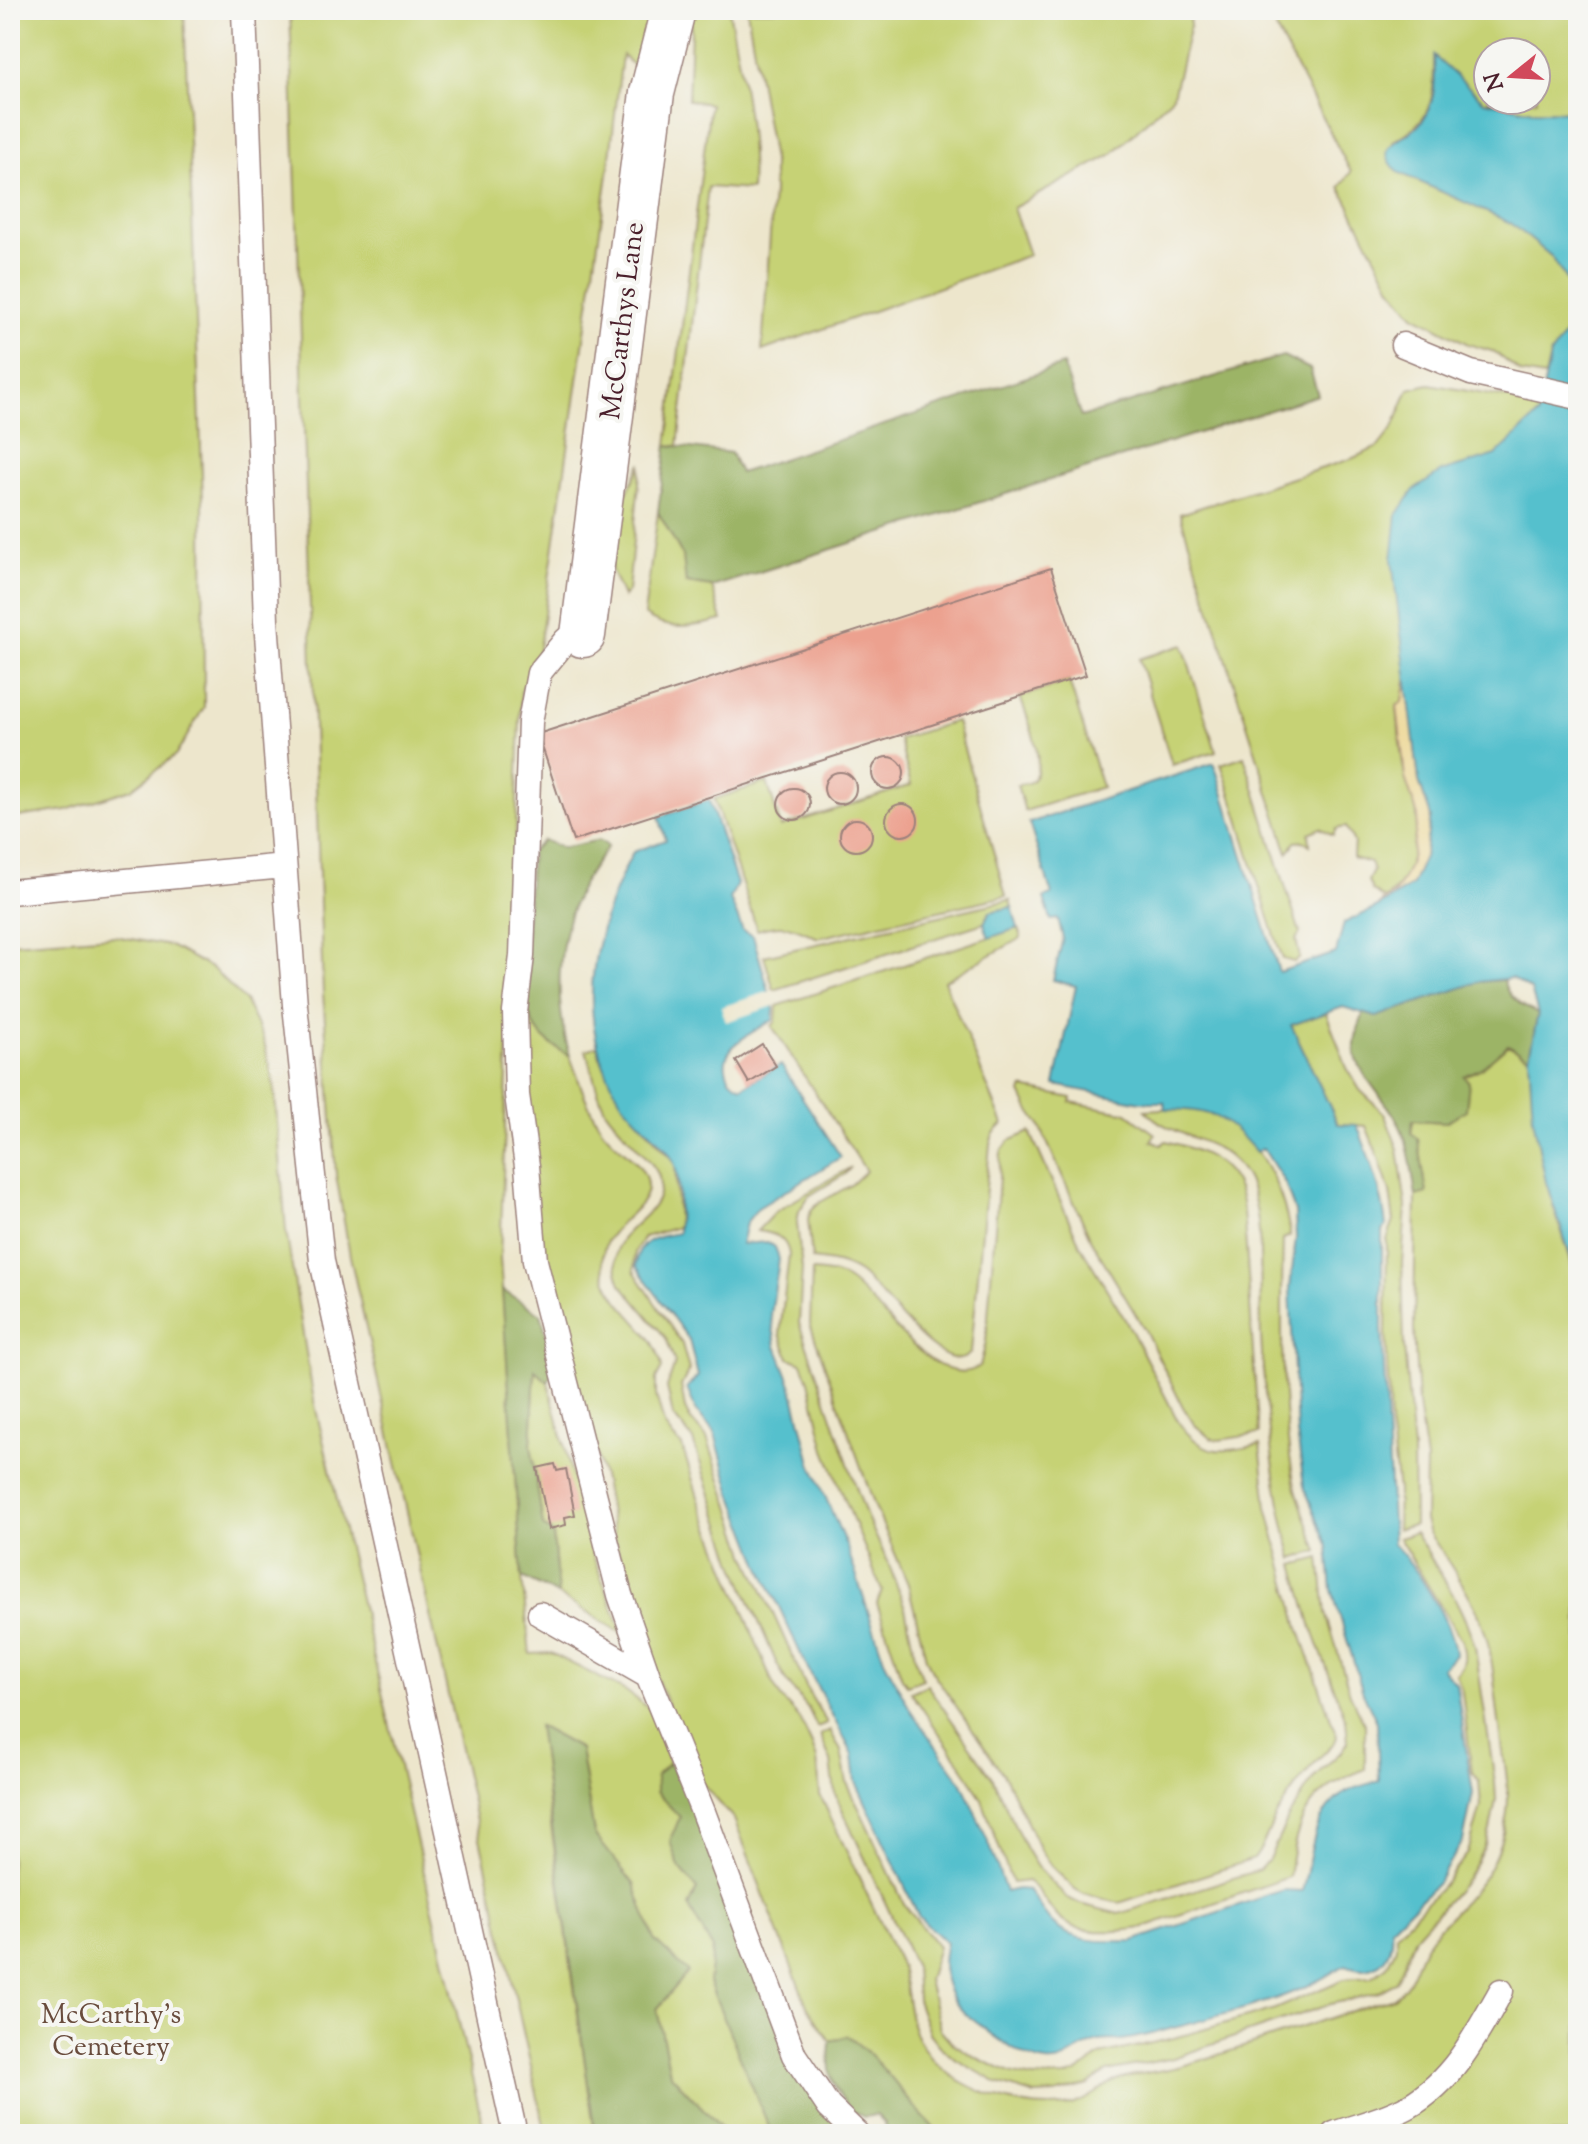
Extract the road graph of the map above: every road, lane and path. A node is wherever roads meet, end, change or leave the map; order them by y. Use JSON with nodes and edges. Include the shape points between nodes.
{"nodes":[{"id":1,"x":244,"y":10,"type":"edge"},
{"id":2,"x":673,"y":10,"type":"edge"},
{"id":3,"x":1403,"y":345,"type":"dead end"},
{"id":4,"x":1578,"y":397,"type":"edge"},
{"id":5,"x":583,"y":635,"type":"joint"},
{"id":6,"x":284,"y":866,"type":"junction"},
{"id":7,"x":10,"y":892,"type":"edge"},
{"id":8,"x":540,"y":1614,"type":"dead end"},
{"id":9,"x":648,"y":1676,"type":"junction"},
{"id":10,"x":1501,"y":1991,"type":"dead end"},
{"id":11,"x":515,"y":2134,"type":"edge"},
{"id":12,"x":857,"y":2134,"type":"edge"},
{"id":13,"x":1334,"y":2134,"type":"edge"}],
"edges":[{"from":1,"to":6,"type":"lane","via":[[266,621]]},
{"from":2,"to":5,"type":"street","name":"McCarthys Lane","via":[[652,93]]},
{"from":3,"to":4,"type":"lane","via":[[1471,373]]},
{"from":5,"to":9,"type":"lane","via":[[566,640],[539,673],[530,722],[522,956],[515,1012],[517,1095],[535,1261],[620,1595]]},
{"from":6,"to":7,"type":"lane"},
{"from":6,"to":11,"type":"lane","via":[[322,1261]]},
{"from":8,"to":9,"type":"lane"},
{"from":9,"to":12,"type":"lane","via":[[794,2055],[829,2107]]},
{"from":10,"to":13,"type":"lane","via":[[1465,2054],[1438,2085],[1410,2105]]}]}
